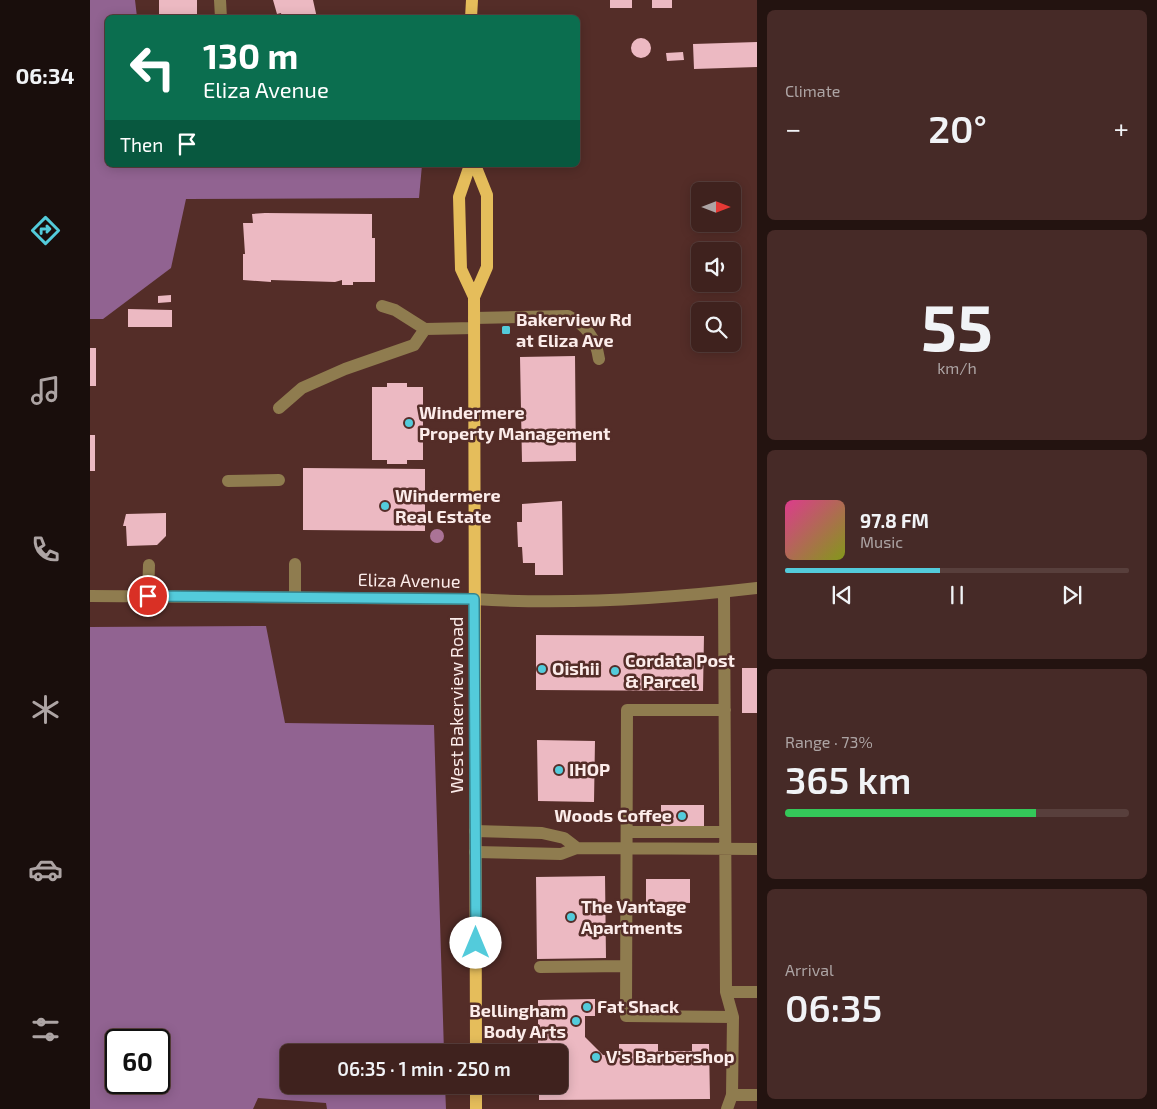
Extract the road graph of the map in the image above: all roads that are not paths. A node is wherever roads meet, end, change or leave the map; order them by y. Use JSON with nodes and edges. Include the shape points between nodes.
{"nodes":[{"id":1,"x":220,"y":0,"type":"edge"},
{"id":2,"x":472,"y":0,"type":"edge"},
{"id":3,"x":221,"y":15,"type":"edge"},
{"id":4,"x":472,"y":15,"type":"edge"},
{"id":5,"x":469,"y":167,"type":"edge"},
{"id":6,"x":476,"y":167,"type":"edge"},
{"id":7,"x":474,"y":297,"type":"junction"},
{"id":8,"x":382,"y":306,"type":"dead end"},
{"id":9,"x":474,"y":323,"type":"junction"},
{"id":10,"x":425,"y":328,"type":"junction"},
{"id":11,"x":599,"y":359,"type":"dead end"},
{"id":12,"x":279,"y":408,"type":"dead end"},
{"id":13,"x":279,"y":480,"type":"dead end"},
{"id":14,"x":228,"y":481,"type":"dead end"},
{"id":15,"x":295,"y":564,"type":"dead end"},
{"id":16,"x":149,"y":565,"type":"dead end"},
{"id":17,"x":757,"y":588,"type":"edge"},
{"id":18,"x":724,"y":592,"type":"junction"},
{"id":19,"x":90,"y":596,"type":"edge"},
{"id":20,"x":148,"y":596,"type":"junction"},
{"id":21,"x":295,"y":597,"type":"junction"},
{"id":22,"x":474,"y":599,"type":"junction"},
{"id":23,"x":725,"y":710,"type":"junction"},
{"id":24,"x":475,"y":831,"type":"junction"},
{"id":25,"x":626,"y":832,"type":"junction"},
{"id":26,"x":725,"y":832,"type":"junction"},
{"id":27,"x":578,"y":848,"type":"junction"},
{"id":28,"x":725,"y":849,"type":"junction"},
{"id":29,"x":757,"y":849,"type":"edge"},
{"id":30,"x":626,"y":850,"type":"junction"},
{"id":31,"x":475,"y":852,"type":"junction"},
{"id":32,"x":626,"y":966,"type":"junction"},
{"id":33,"x":540,"y":967,"type":"dead end"},
{"id":34,"x":726,"y":992,"type":"junction"},
{"id":35,"x":757,"y":992,"type":"edge"},
{"id":36,"x":734,"y":1017,"type":"junction"},
{"id":37,"x":476,"y":1044,"type":"edge"},
{"id":38,"x":476,"y":1094,"type":"edge"},
{"id":39,"x":732,"y":1095,"type":"junction"},
{"id":40,"x":757,"y":1095,"type":"edge"},
{"id":41,"x":476,"y":1109,"type":"edge"},
{"id":42,"x":727,"y":1109,"type":"edge"}],
"edges":[{"from":1,"to":3,"type":"street"},
{"from":2,"to":4,"type":"main road"},
{"from":5,"to":7,"type":"main road","name":"West Bakerview Road","via":[[459,196],[461,268]]},
{"from":6,"to":7,"type":"main road","name":"West Bakerview Road","via":[[487,195],[487,267]]},
{"from":7,"to":9,"type":"main road","name":"West Bakerview Road"},
{"from":8,"to":10,"type":"street"},
{"from":9,"to":10,"type":"street"},
{"from":9,"to":11,"type":"street","via":[[568,316],[581,322],[591,333]]},
{"from":9,"to":22,"type":"main road","name":"West Bakerview Road"},
{"from":10,"to":12,"type":"street","via":[[414,345],[302,388]]},
{"from":13,"to":14,"type":"street"},
{"from":15,"to":21,"type":"street"},
{"from":16,"to":20,"type":"street"},
{"from":17,"to":18,"type":"street","name":"Eliza Avenue"},
{"from":18,"to":22,"type":"street","name":"Eliza Avenue","via":[[604,600],[514,602]]},
{"from":18,"to":23,"type":"street"},
{"from":19,"to":20,"type":"street","name":"Eliza Avenue"},
{"from":20,"to":21,"type":"street","name":"Eliza Avenue"},
{"from":21,"to":22,"type":"street","name":"Eliza Avenue"},
{"from":22,"to":24,"type":"main road","name":"West Bakerview Road"},
{"from":23,"to":25,"type":"street","via":[[627,710]]},
{"from":23,"to":26,"type":"street"},
{"from":24,"to":27,"type":"street","via":[[542,833],[564,838]]},
{"from":24,"to":31,"type":"main road","name":"West Bakerview Road"},
{"from":25,"to":26,"type":"street"},
{"from":25,"to":30,"type":"street"},
{"from":26,"to":28,"type":"street"},
{"from":27,"to":30,"type":"street"},
{"from":27,"to":31,"type":"street","via":[[561,854]]},
{"from":28,"to":29,"type":"street"},
{"from":28,"to":30,"type":"street"},
{"from":28,"to":34,"type":"street"},
{"from":30,"to":32,"type":"street"},
{"from":31,"to":37,"type":"main road","name":"West Bakerview Road"},
{"from":32,"to":33,"type":"street"},
{"from":32,"to":36,"type":"street","via":[[626,1016]]},
{"from":34,"to":35,"type":"street"},
{"from":34,"to":36,"type":"street"},
{"from":36,"to":39,"type":"street"},
{"from":38,"to":41,"type":"main road"},
{"from":39,"to":40,"type":"street"},
{"from":39,"to":42,"type":"street"}]}
